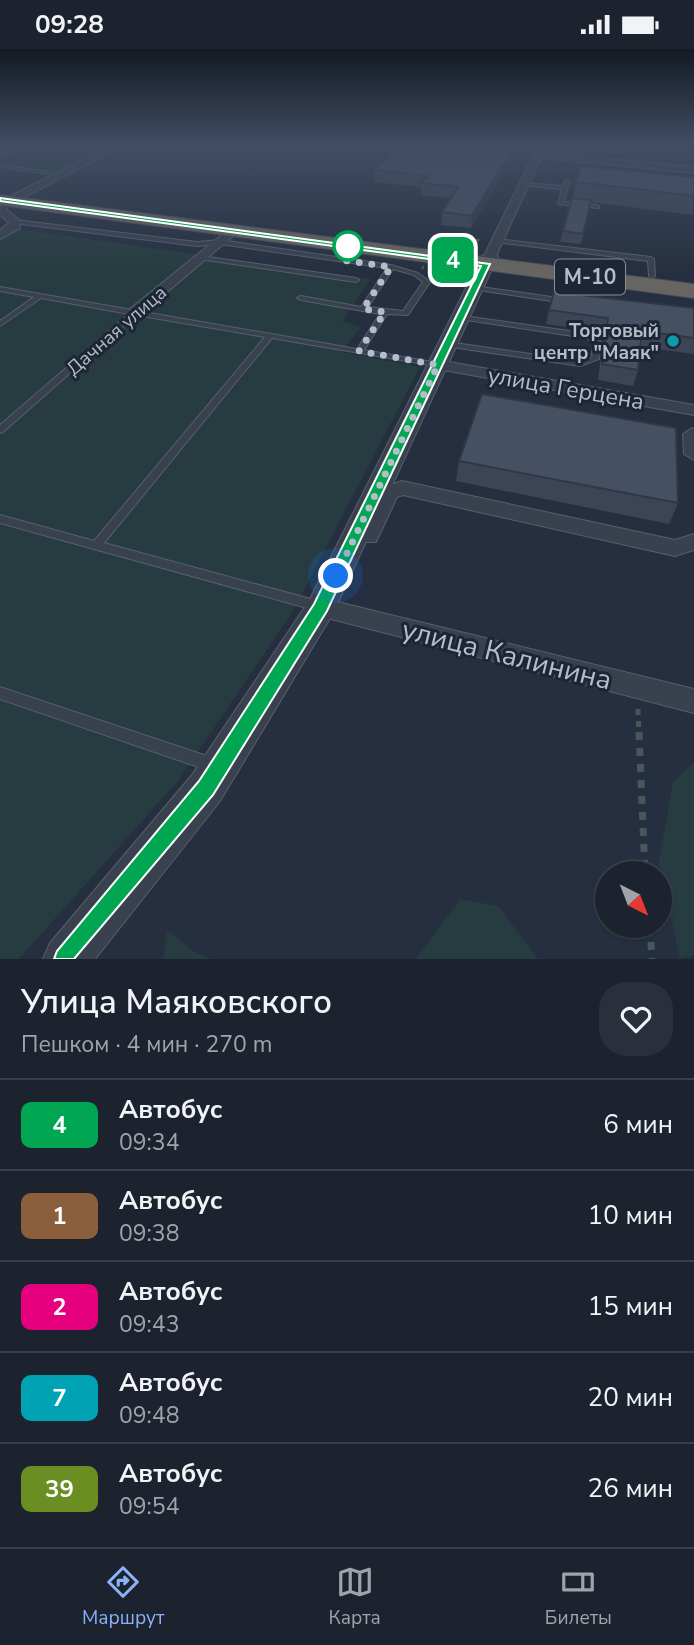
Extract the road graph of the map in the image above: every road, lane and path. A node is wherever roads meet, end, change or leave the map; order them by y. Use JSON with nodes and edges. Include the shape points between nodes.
{"nodes":[{"id":1,"x":28,"y":187,"type":"edge"},
{"id":2,"x":523,"y":187,"type":"edge"},
{"id":3,"x":558,"y":187,"type":"edge"},
{"id":4,"x":565,"y":188,"type":"joint"},
{"id":5,"x":7,"y":197,"type":"edge"},
{"id":6,"x":597,"y":207,"type":"edge"},
{"id":7,"x":15,"y":222,"type":"junction"},
{"id":8,"x":0,"y":235,"type":"edge"},
{"id":9,"x":226,"y":237,"type":"junction"},
{"id":10,"x":440,"y":240,"type":"dead end"},
{"id":11,"x":452,"y":240,"type":"dead end"},
{"id":12,"x":491,"y":254,"type":"junction"},
{"id":13,"x":201,"y":258,"type":"junction"},
{"id":14,"x":391,"y":267,"type":"junction"},
{"id":15,"x":422,"y":269,"type":"dead end"},
{"id":16,"x":356,"y":280,"type":"dead end"},
{"id":17,"x":694,"y":282,"type":"edge"},
{"id":18,"x":474,"y":288,"type":"junction"},
{"id":19,"x":0,"y":289,"type":"edge"},
{"id":20,"x":694,"y":291,"type":"edge"},
{"id":21,"x":41,"y":295,"type":"junction"},
{"id":22,"x":302,"y":298,"type":"dead end"},
{"id":23,"x":579,"y":303,"type":"edge"},
{"id":24,"x":363,"y":309,"type":"junction"},
{"id":25,"x":135,"y":312,"type":"junction"},
{"id":26,"x":385,"y":312,"type":"junction"},
{"id":27,"x":460,"y":317,"type":"junction"},
{"id":28,"x":0,"y":324,"type":"edge"},
{"id":29,"x":270,"y":336,"type":"junction"},
{"id":30,"x":359,"y":351,"type":"junction"},
{"id":31,"x":443,"y":354,"type":"junction"},
{"id":32,"x":694,"y":410,"type":"edge"},
{"id":33,"x":0,"y":430,"type":"edge"},
{"id":34,"x":692,"y":434,"type":"edge"},
{"id":35,"x":694,"y":454,"type":"edge"},
{"id":36,"x":0,"y":519,"type":"edge"},
{"id":37,"x":694,"y":542,"type":"edge"},
{"id":38,"x":97,"y":544,"type":"junction"},
{"id":39,"x":328,"y":591,"type":"junction"},
{"id":40,"x":637,"y":687,"type":"junction"},
{"id":41,"x":0,"y":693,"type":"edge"},
{"id":42,"x":694,"y":701,"type":"edge"},
{"id":43,"x":220,"y":768,"type":"junction"},
{"id":44,"x":644,"y":861,"type":"edge"},
{"id":45,"x":651,"y":938,"type":"edge"},
{"id":46,"x":66,"y":959,"type":"edge"},
{"id":47,"x":652,"y":959,"type":"edge"}],
"edges":[{"from":1,"to":5,"type":"street"},
{"from":2,"to":12,"type":"street"},
{"from":3,"to":4,"type":"lane"},
{"from":4,"to":6,"type":"lane","via":[[560,203]]},
{"from":5,"to":7,"type":"street","via":[[0,209]]},
{"from":5,"to":9,"type":"highway","number":"М-10"},
{"from":5,"to":12,"type":"highway","number":"М-10"},
{"from":7,"to":8,"type":"street","via":[[14,228]]},
{"from":7,"to":9,"type":"lane","via":[[197,244]]},
{"from":9,"to":12,"type":"highway","number":"М-10"},
{"from":9,"to":13,"type":"street","name":"Дачная улица"},
{"from":9,"to":14,"type":"lane"},
{"from":10,"to":15,"type":"path","bridge":true},
{"from":11,"to":12,"type":"path"},
{"from":12,"to":17,"type":"highway","number":"М-10"},
{"from":12,"to":18,"type":"street"},
{"from":12,"to":20,"type":"highway","number":"М-10"},
{"from":13,"to":16,"type":"lane"},
{"from":13,"to":25,"type":"street","name":"Дачная улица"},
{"from":14,"to":24,"type":"lane"},
{"from":14,"to":26,"type":"lane","via":[[427,282],[405,313]]},
{"from":18,"to":23,"type":"lane"},
{"from":18,"to":27,"type":"street"},
{"from":19,"to":21,"type":"lane"},
{"from":21,"to":25,"type":"lane"},
{"from":21,"to":28,"type":"lane"},
{"from":22,"to":24,"type":"lane"},
{"from":24,"to":26,"type":"lane"},
{"from":25,"to":29,"type":"lane"},
{"from":25,"to":33,"type":"lane","name":"Дачная улица"},
{"from":26,"to":30,"type":"lane"},
{"from":27,"to":31,"type":"street"},
{"from":27,"to":31,"type":"lane","via":[[587,336],[598,343],[594,359],[580,364]]},
{"from":29,"to":30,"type":"lane"},
{"from":29,"to":38,"type":"lane"},
{"from":30,"to":31,"type":"lane"},
{"from":31,"to":32,"type":"street","name":"улица Герцена"},
{"from":31,"to":39,"type":"street"},
{"from":34,"to":35,"type":"street"},
{"from":36,"to":38,"type":"lane"},
{"from":37,"to":39,"type":"street","via":[[675,548],[402,488],[389,493],[359,554]]},
{"from":38,"to":39,"type":"lane"},
{"from":39,"to":40,"type":"street","name":"улица Калинина"},
{"from":39,"to":43,"type":"street"},
{"from":40,"to":42,"type":"street","name":"улица Калинина"},
{"from":40,"to":44,"type":"path"},
{"from":41,"to":43,"type":"lane"},
{"from":43,"to":46,"type":"street"},
{"from":45,"to":47,"type":"path"}]}
